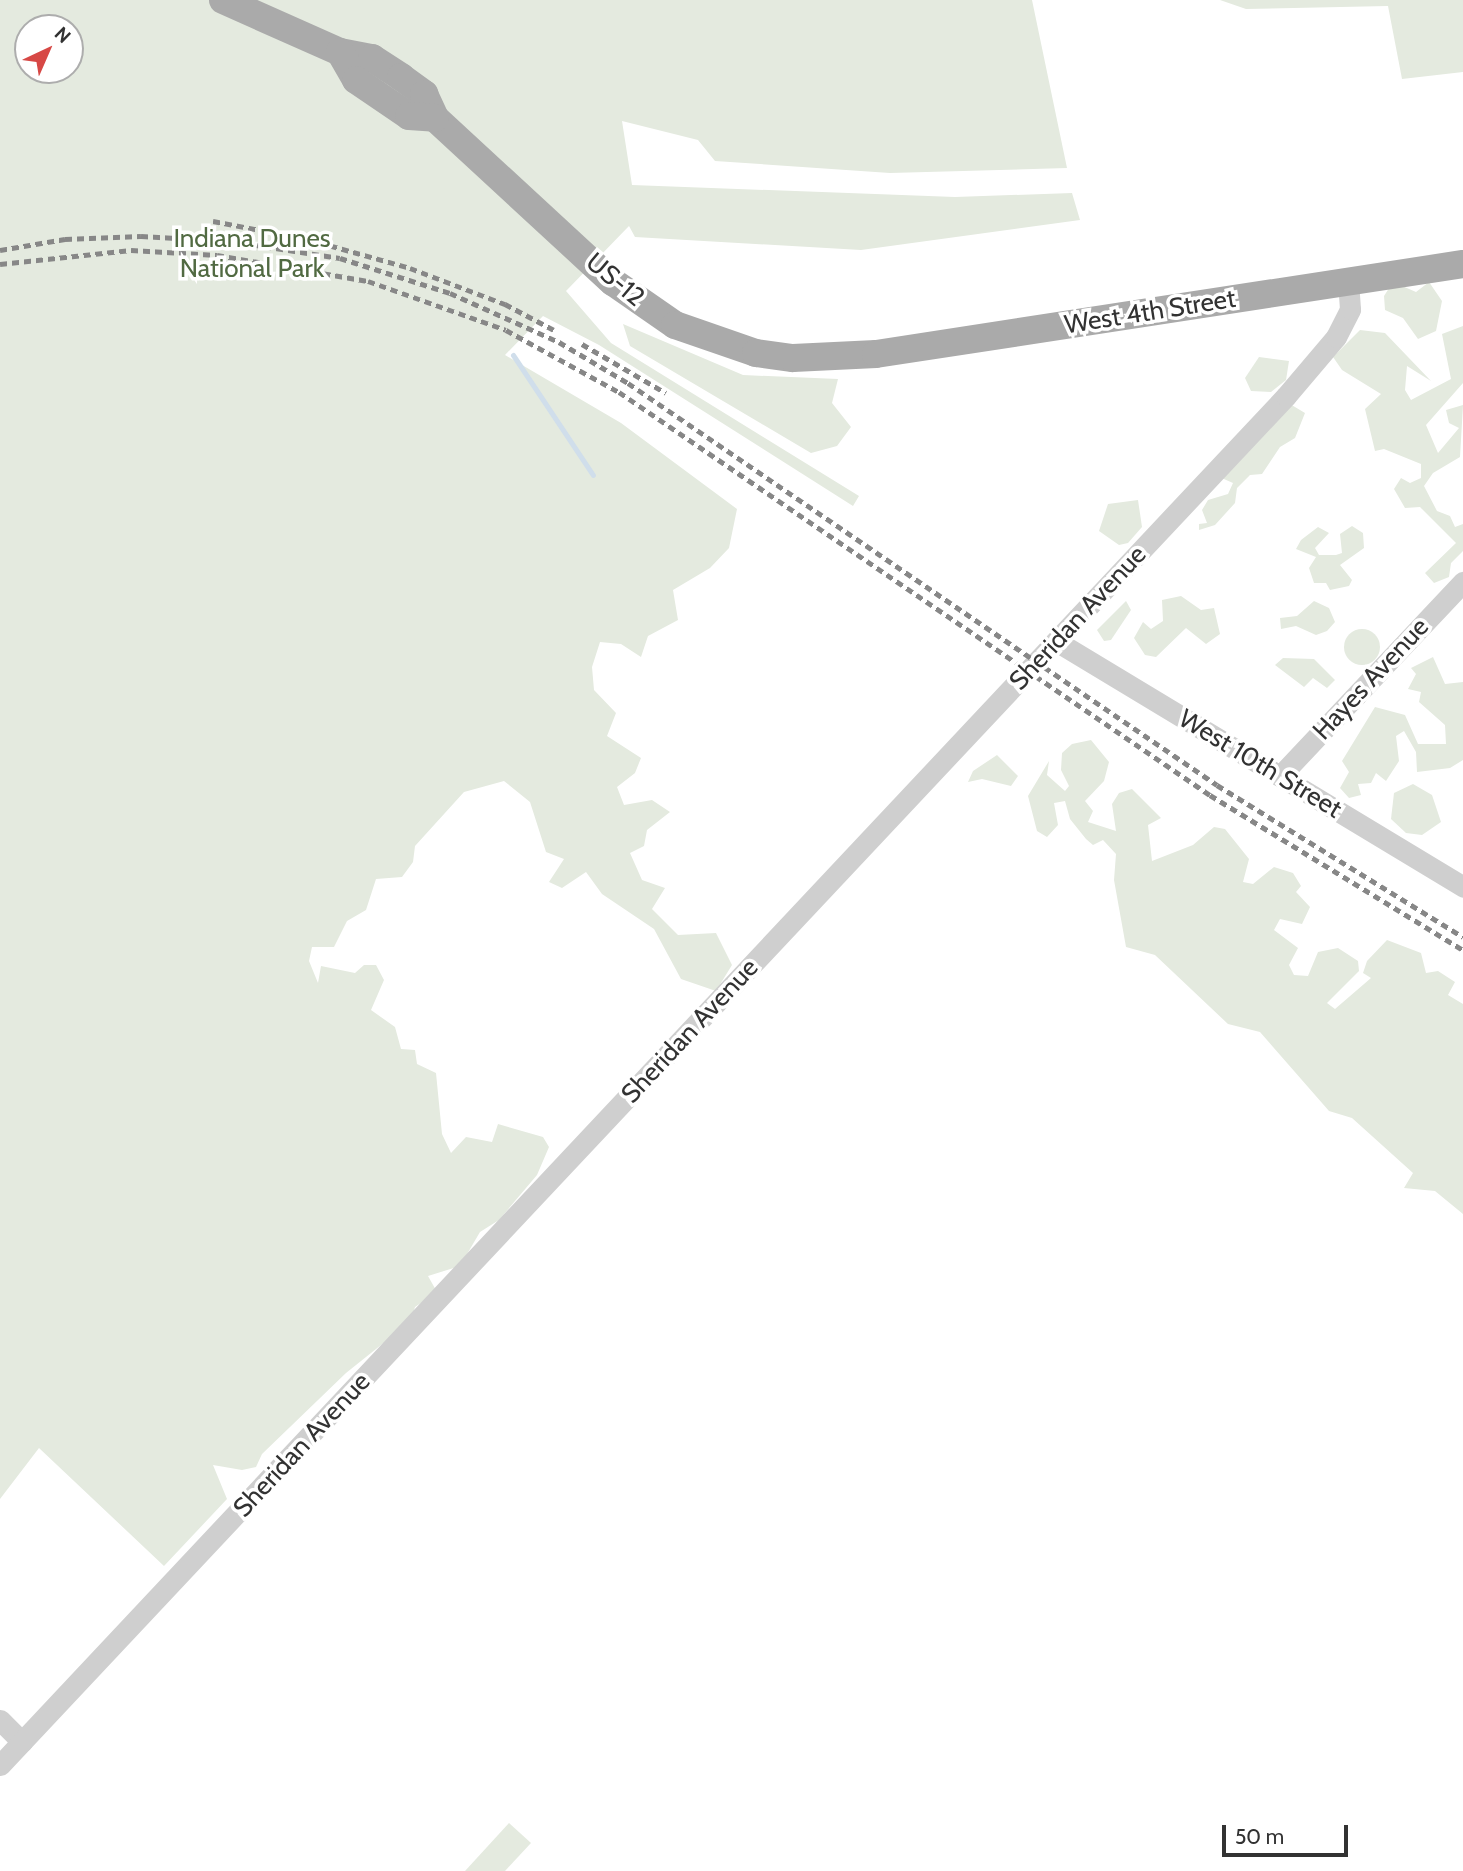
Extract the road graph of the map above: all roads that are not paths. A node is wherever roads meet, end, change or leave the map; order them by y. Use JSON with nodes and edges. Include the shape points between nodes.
{"nodes":[{"id":1,"x":223,"y":0,"type":"edge"},
{"id":2,"x":1463,"y":264,"type":"edge"},
{"id":3,"x":1348,"y":282,"type":"junction"},
{"id":4,"x":838,"y":358,"type":"joint"},
{"id":5,"x":1463,"y":582,"type":"edge"},
{"id":6,"x":1056,"y":641,"type":"junction"},
{"id":7,"x":1280,"y":776,"type":"junction"},
{"id":8,"x":1463,"y":887,"type":"edge"},
{"id":9,"x":0,"y":1720,"type":"edge"},
{"id":10,"x":22,"y":1742,"type":"junction"},
{"id":11,"x":0,"y":1765,"type":"edge"}],
"edges":[{"from":1,"to":4,"type":"main road","name":"US-12","via":[[340,52],[372,58],[401,77],[424,94],[435,118],[613,282],[675,325],[755,353]]},
{"from":2,"to":3,"type":"main road","name":"West 4th Street"},
{"from":3,"to":4,"type":"main road","name":"West 4th Street"},
{"from":3,"to":6,"type":"street","name":"Sheridan Avenue","via":[[1350,309],[1317,361]]},
{"from":5,"to":7,"type":"street","name":"Hayes Avenue"},
{"from":6,"to":7,"type":"street","name":"West 10th Street"},
{"from":6,"to":10,"type":"street","name":"Sheridan Avenue"},
{"from":7,"to":8,"type":"street","name":"West 10th Street"},
{"from":9,"to":10,"type":"street"},
{"from":10,"to":11,"type":"street","name":"Sheridan Avenue"}]}
